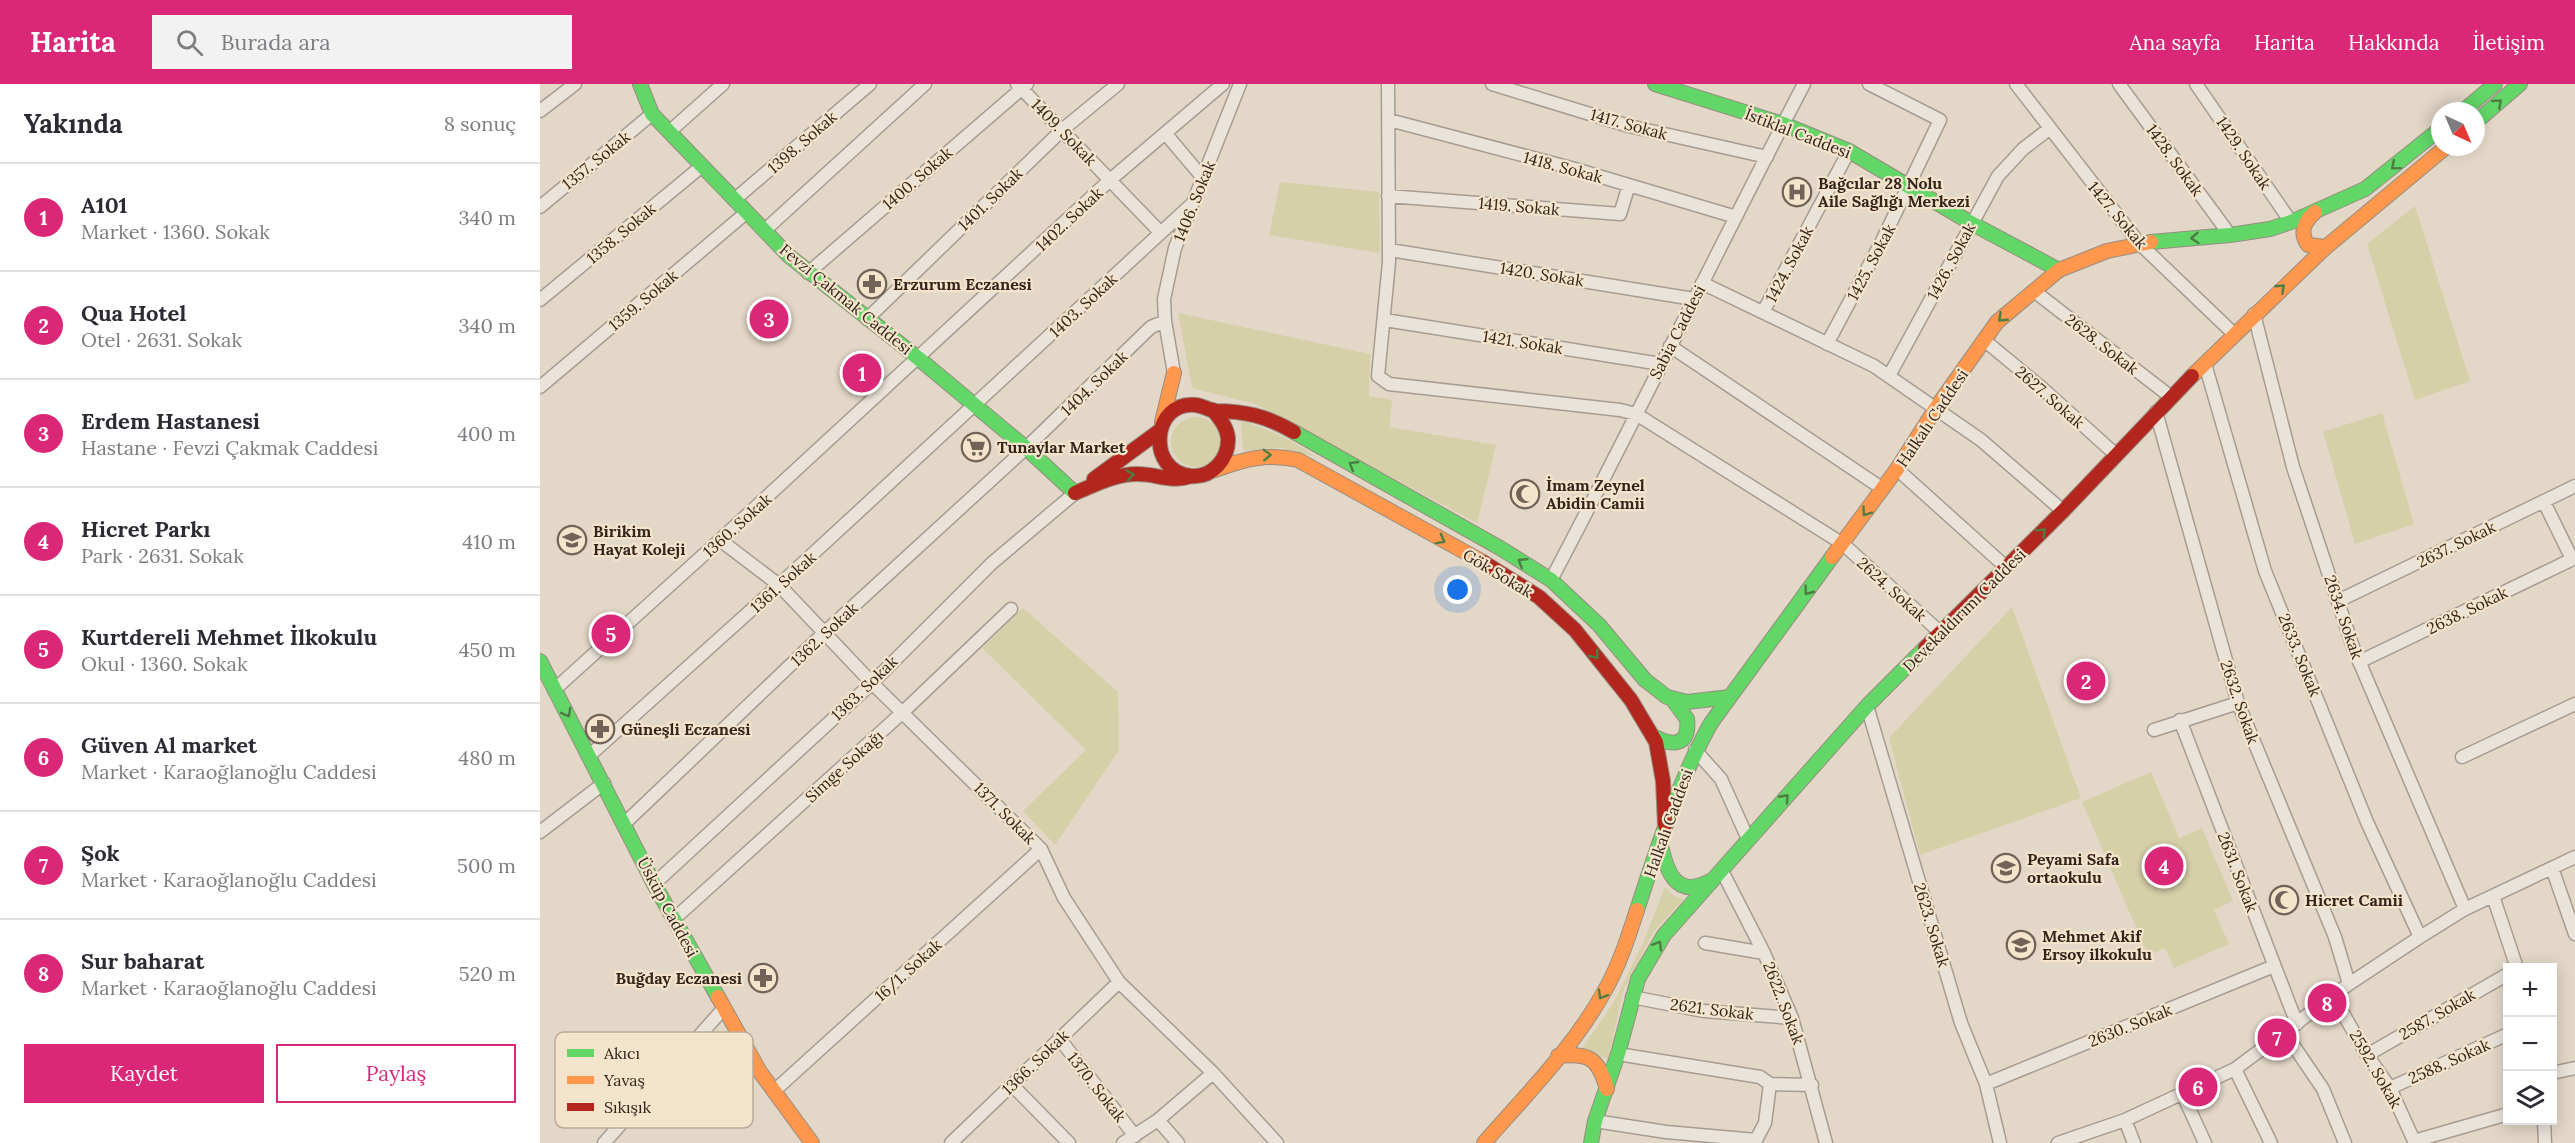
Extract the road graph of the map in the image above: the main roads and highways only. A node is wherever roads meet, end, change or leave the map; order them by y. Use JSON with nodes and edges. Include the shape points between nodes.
{"nodes":[{"id":1,"x":640,"y":84,"type":"edge"},
{"id":2,"x":1655,"y":84,"type":"edge"},
{"id":3,"x":2520,"y":84,"type":"edge"},
{"id":4,"x":2487,"y":87,"type":"edge"},
{"id":5,"x":2472,"y":102,"type":"edge"},
{"id":6,"x":2485,"y":114,"type":"edge"},
{"id":7,"x":2431,"y":136,"type":"edge"},
{"id":8,"x":2435,"y":156,"type":"edge"},
{"id":9,"x":2319,"y":208,"type":"junction"},
{"id":10,"x":2326,"y":247,"type":"junction"},
{"id":11,"x":2059,"y":270,"type":"junction"},
{"id":12,"x":1208,"y":408,"type":"junction"},
{"id":13,"x":1160,"y":428,"type":"junction"},
{"id":14,"x":1212,"y":471,"type":"junction"},
{"id":15,"x":1192,"y":476,"type":"junction"},
{"id":16,"x":1075,"y":493,"type":"junction"},
{"id":17,"x":1413,"y":500,"type":"junction"},
{"id":18,"x":1402,"y":518,"type":"junction"},
{"id":19,"x":541,"y":665,"type":"edge"},
{"id":20,"x":1730,"y":697,"type":"junction"},
{"id":21,"x":1672,"y":700,"type":"junction"},
{"id":22,"x":1653,"y":736,"type":"junction"},
{"id":23,"x":1665,"y":825,"type":"junction"},
{"id":24,"x":1660,"y":842,"type":"junction"},
{"id":25,"x":1719,"y":873,"type":"junction"},
{"id":26,"x":738,"y":1032,"type":"edge"},
{"id":27,"x":1558,"y":1056,"type":"junction"},
{"id":28,"x":753,"y":1060,"type":"edge"},
{"id":29,"x":1607,"y":1089,"type":"junction"},
{"id":30,"x":809,"y":1142,"type":"edge"},
{"id":31,"x":1484,"y":1143,"type":"edge"},
{"id":32,"x":1591,"y":1143,"type":"edge"}],
"edges":[{"from":1,"to":16,"type":"main road","name":"Fevzi Çakmak Caddesi","via":[[652,114],[808,273],[918,358]]},
{"from":2,"to":11,"type":"main road","name":"İstiklal Caddesi","via":[[1783,124],[1849,151]]},
{"from":6,"to":3,"type":"main road","one_way":true},
{"from":4,"to":5,"type":"main road"},
{"from":7,"to":9,"type":"main road","name":"Halkalı Caddesi","one_way":true,"via":[[2365,189]]},
{"from":8,"to":10,"type":"main road"},
{"from":9,"to":10,"type":"main road","via":[[2307,218],[2302,233],[2308,245]]},
{"from":9,"to":11,"type":"main road","name":"Halkalı Caddesi","one_way":true,"via":[[2270,229],[2139,243]]},
{"from":25,"to":10,"type":"main road","name":"Devekaldırımı Caddesi","one_way":true,"via":[[1867,706],[2007,568],[2156,412]]},
{"from":11,"to":20,"type":"main road","name":"Halkalı Caddesi","one_way":true,"via":[[1997,322],[1883,489]]},
{"from":12,"to":13,"type":"main road","name":"Gök Sokak","via":[[1180,407],[1170,413]]},
{"from":12,"to":13,"type":"main road","via":[[1180,388],[1174,373]]},
{"from":12,"to":14,"type":"main road","via":[[1222,419],[1229,442],[1222,463]]},
{"from":17,"to":12,"type":"main road","name":"Gök Sokak","one_way":true,"via":[[1282,424],[1249,411]]},
{"from":13,"to":15,"type":"main road","via":[[1160,453],[1165,462]]},
{"from":13,"to":16,"type":"main road","name":"Gök Sokak"},
{"from":14,"to":15,"type":"main road"},
{"from":14,"to":18,"type":"main road","name":"Gök Sokak","one_way":true,"via":[[1249,457],[1275,454],[1298,460]]},
{"from":16,"to":15,"type":"main road","one_way":true,"via":[[1113,478],[1142,474],[1178,482]]},
{"from":17,"to":18,"type":"main road"},
{"from":21,"to":17,"type":"main road","name":"Gök Sokak","one_way":true,"via":[[1645,680],[1599,625],[1551,580]]},
{"from":18,"to":22,"type":"main road","name":"Gök Sokak","one_way":true,"via":[[1539,597],[1575,630],[1631,700]]},
{"from":19,"to":26,"type":"main road","name":"Üsküp Caddesi","one_way":true,"via":[[654,884]]},
{"from":20,"to":21,"type":"main road","via":[[1699,702]]},
{"from":20,"to":23,"type":"main road","name":"Halkalı Caddesi","via":[[1695,750]]},
{"from":21,"to":22,"type":"main road","name":"Gök Sokak","via":[[1689,720],[1686,736],[1668,744]]},
{"from":22,"to":23,"type":"main road","name":"Gök Sokak","via":[[1663,781]]},
{"from":23,"to":24,"type":"main road","name":"Halkalı Caddesi"},
{"from":24,"to":25,"type":"main road","via":[[1668,871],[1679,884],[1703,886]]},
{"from":24,"to":27,"type":"main road","name":"Halkalı Caddesi","one_way":true,"via":[[1627,942],[1603,994]]},
{"from":29,"to":25,"type":"main road","name":"Devekaldırımı Caddesi","one_way":true,"via":[[1638,979],[1664,935]]},
{"from":27,"to":29,"type":"main road","via":[[1589,1056],[1601,1069]]},
{"from":27,"to":31,"type":"main road"},
{"from":28,"to":30,"type":"main road","name":"Üsküp Caddesi","one_way":true},
{"from":29,"to":32,"type":"main road"}]}
